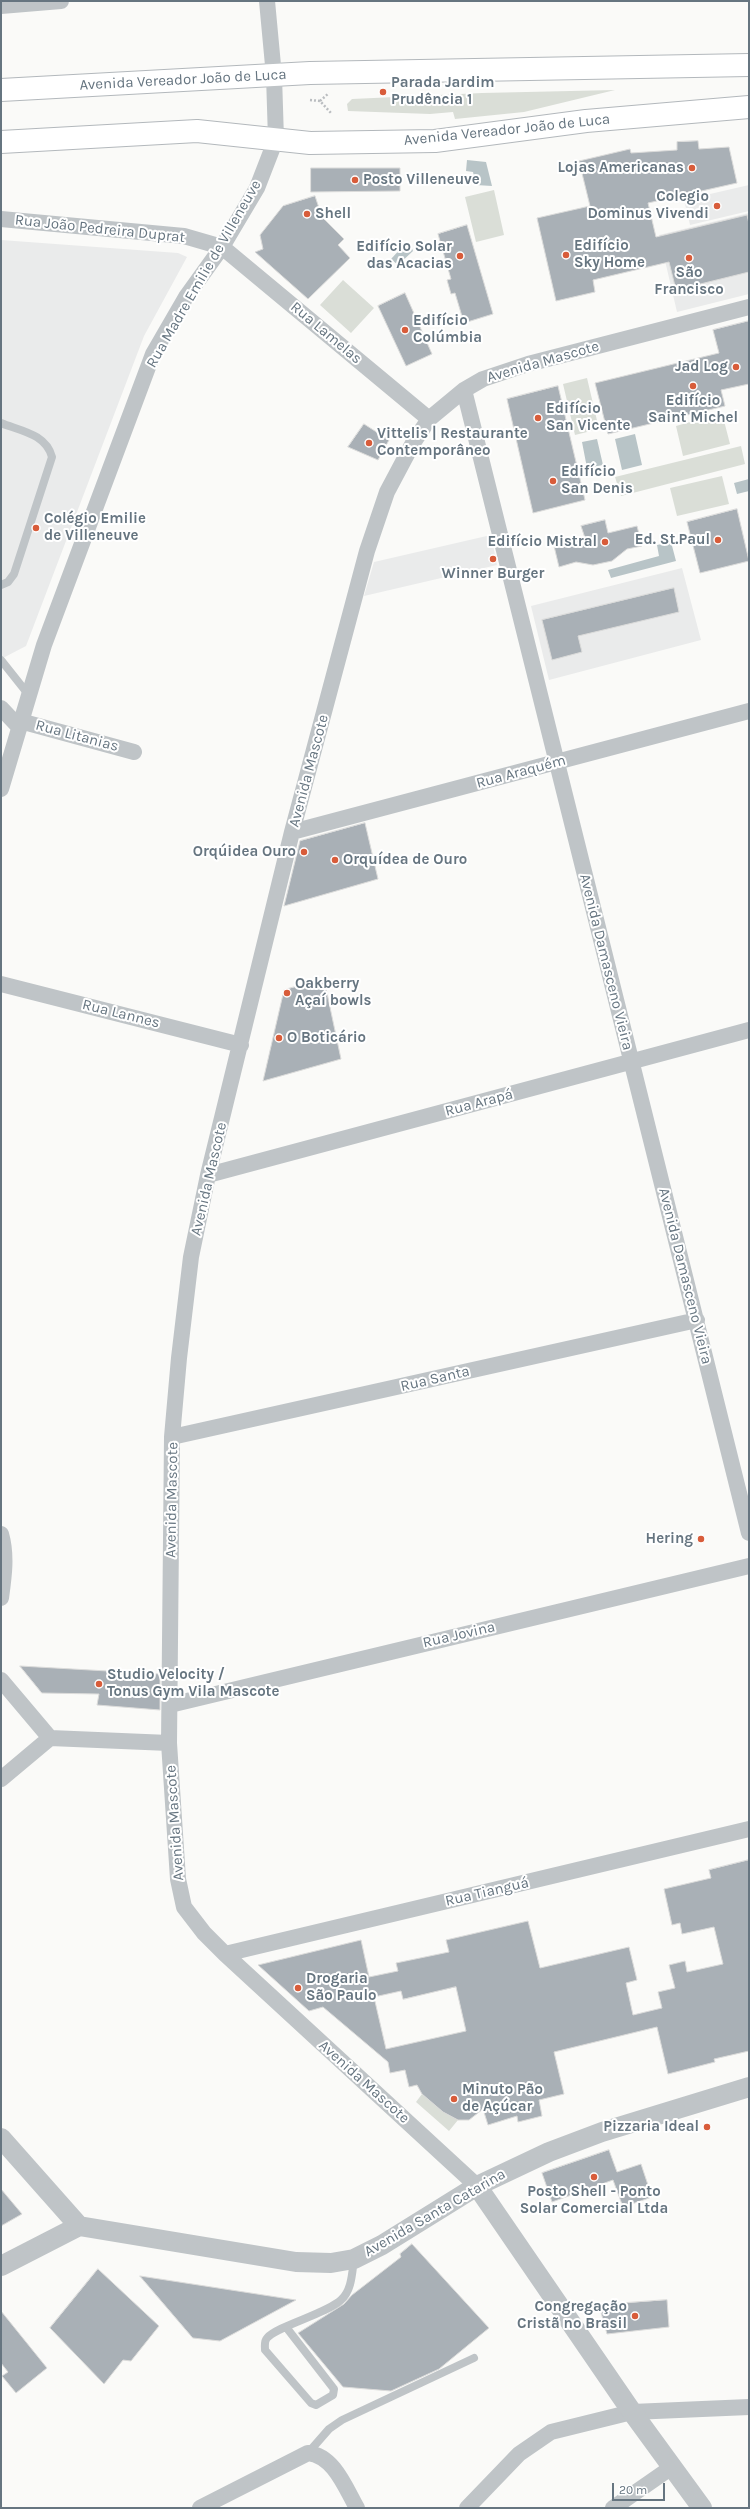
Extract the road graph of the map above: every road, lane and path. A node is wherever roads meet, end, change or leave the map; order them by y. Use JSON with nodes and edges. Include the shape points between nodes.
{"nodes":[{"id":1,"x":60,"y":1,"type":"edge"},
{"id":2,"x":267,"y":1,"type":"edge"},
{"id":3,"x":1,"y":6,"type":"edge"},
{"id":4,"x":749,"y":65,"type":"edge"},
{"id":5,"x":274,"y":76,"type":"junction"},
{"id":6,"x":1,"y":90,"type":"edge"},
{"id":7,"x":331,"y":91,"type":"dead end"},
{"id":8,"x":310,"y":100,"type":"dead end"},
{"id":9,"x":320,"y":101,"type":"junction"},
{"id":10,"x":749,"y":107,"type":"edge"},
{"id":11,"x":330,"y":113,"type":"dead end"},
{"id":12,"x":276,"y":139,"type":"junction"},
{"id":13,"x":1,"y":142,"type":"edge"},
{"id":14,"x":1,"y":219,"type":"edge"},
{"id":15,"x":222,"y":247,"type":"junction"},
{"id":16,"x":749,"y":307,"type":"edge"},
{"id":17,"x":464,"y":390,"type":"junction"},
{"id":18,"x":429,"y":419,"type":"junction"},
{"id":19,"x":1,"y":423,"type":"edge"},
{"id":20,"x":1,"y":585,"type":"edge"},
{"id":21,"x":1,"y":660,"type":"edge"},
{"id":22,"x":28,"y":694,"type":"junction"},
{"id":23,"x":1,"y":708,"type":"edge"},
{"id":24,"x":749,"y":712,"type":"edge"},
{"id":25,"x":19,"y":724,"type":"junction"},
{"id":26,"x":134,"y":752,"type":"dead end"},
{"id":27,"x":557,"y":762,"type":"junction"},
{"id":28,"x":1,"y":789,"type":"edge"},
{"id":29,"x":292,"y":832,"type":"junction"},
{"id":30,"x":1,"y":984,"type":"edge"},
{"id":31,"x":749,"y":1030,"type":"edge"},
{"id":32,"x":241,"y":1045,"type":"junction"},
{"id":33,"x":631,"y":1062,"type":"junction"},
{"id":34,"x":208,"y":1175,"type":"junction"},
{"id":35,"x":697,"y":1320,"type":"junction"},
{"id":36,"x":172,"y":1437,"type":"junction"},
{"id":37,"x":749,"y":1533,"type":"edge"},
{"id":38,"x":1,"y":1534,"type":"edge"},
{"id":39,"x":749,"y":1566,"type":"edge"},
{"id":40,"x":1,"y":1598,"type":"edge"},
{"id":41,"x":1,"y":1680,"type":"edge"},
{"id":42,"x":170,"y":1705,"type":"junction"},
{"id":43,"x":50,"y":1738,"type":"junction"},
{"id":44,"x":169,"y":1743,"type":"junction"},
{"id":45,"x":1,"y":1779,"type":"edge"},
{"id":46,"x":749,"y":1829,"type":"edge"},
{"id":47,"x":225,"y":1954,"type":"junction"},
{"id":48,"x":749,"y":2087,"type":"edge"},
{"id":49,"x":1,"y":2138,"type":"edge"},
{"id":50,"x":477,"y":2186,"type":"junction"},
{"id":51,"x":79,"y":2226,"type":"junction"},
{"id":52,"x":354,"y":2259,"type":"junction"},
{"id":53,"x":1,"y":2266,"type":"edge"},
{"id":54,"x":286,"y":2328,"type":"junction"},
{"id":55,"x":474,"y":2358,"type":"dead end"},
{"id":56,"x":749,"y":2407,"type":"edge"},
{"id":57,"x":632,"y":2412,"type":"junction"},
{"id":58,"x":308,"y":2453,"type":"junction"},
{"id":59,"x":672,"y":2467,"type":"junction"},
{"id":60,"x":200,"y":2508,"type":"edge"},
{"id":61,"x":357,"y":2508,"type":"edge"},
{"id":62,"x":467,"y":2508,"type":"edge"},
{"id":63,"x":613,"y":2508,"type":"edge"},
{"id":64,"x":702,"y":2508,"type":"edge"}],
"edges":[{"from":1,"to":3,"type":"street"},
{"from":2,"to":5,"type":"street","name":"Rua Madre Emilie de Villeneuve"},
{"from":4,"to":5,"type":"main road","name":"Avenida Vereador João de Luca","via":[[345,72]]},
{"from":5,"to":6,"type":"main road","name":"Avenida Vereador João de Luca"},
{"from":5,"to":12,"type":"street","name":"Rua Madre Emilie de Villeneuve"},
{"from":7,"to":9,"type":"path"},
{"from":8,"to":9,"type":"path"},
{"from":9,"to":11,"type":"path"},
{"from":10,"to":12,"type":"main road","name":"Avenida Vereador João de Luca","via":[[586,122],[435,140],[310,143]]},
{"from":12,"to":13,"type":"main road","name":"Avenida Vereador João de Luca","via":[[197,131]]},
{"from":12,"to":15,"type":"street","name":"Rua Madre Emilie de Villeneuve","via":[[257,188]]},
{"from":14,"to":15,"type":"street","name":"Rua João Pedreira Duprat","via":[[184,236]]},
{"from":15,"to":18,"type":"street","name":"Rua Lamelas"},
{"from":15,"to":22,"type":"street","name":"Rua Madre Emilie de Villeneuve","via":[[186,297],[153,354]]},
{"from":16,"to":17,"type":"street","name":"Avenida Mascote","via":[[528,364],[483,379]]},
{"from":17,"to":18,"type":"street","name":"Avenida Mascote"},
{"from":17,"to":27,"type":"street","name":"Avenida Damasceno Vieira"},
{"from":18,"to":29,"type":"street","name":"Avenida Mascote","via":[[412,443],[387,492],[367,551]]},
{"from":19,"to":20,"type":"lane","via":[[42,439],[50,447],[52,457],[14,574],[8,582]]},
{"from":21,"to":22,"type":"lane"},
{"from":22,"to":25,"type":"street","name":"Rua Madre Emilie de Villeneuve"},
{"from":23,"to":25,"type":"street"},
{"from":24,"to":27,"type":"street","name":"Rua Araquém"},
{"from":25,"to":26,"type":"street","name":"Rua Litanias"},
{"from":25,"to":28,"type":"street","name":"Rua Madre Emilie de Villeneuve"},
{"from":27,"to":29,"type":"street","name":"Rua Araquém"},
{"from":27,"to":33,"type":"street","name":"Avenida Damasceno Vieira"},
{"from":29,"to":32,"type":"street","name":"Avenida Mascote"},
{"from":30,"to":32,"type":"street","name":"Rua Lannes"},
{"from":31,"to":33,"type":"street","name":"Rua Arapá"},
{"from":32,"to":34,"type":"street","name":"Avenida Mascote"},
{"from":33,"to":34,"type":"street","name":"Rua Arapá"},
{"from":33,"to":35,"type":"street","name":"Avenida Damasceno Vieira"},
{"from":34,"to":36,"type":"street","name":"Avenida Mascote","via":[[191,1257]]},
{"from":35,"to":36,"type":"street","name":"Rua Santa"},
{"from":35,"to":37,"type":"street","name":"Avenida Damasceno Vieira"},
{"from":36,"to":42,"type":"street","name":"Avenida Mascote"},
{"from":38,"to":40,"type":"street","via":[[5,1571]]},
{"from":39,"to":42,"type":"street","name":"Rua Jovina"},
{"from":41,"to":43,"type":"street"},
{"from":42,"to":44,"type":"street","name":"Avenida Mascote"},
{"from":43,"to":44,"type":"street"},
{"from":43,"to":45,"type":"street"},
{"from":44,"to":47,"type":"street","name":"Avenida Mascote","via":[[178,1879],[184,1907],[204,1933]]},
{"from":46,"to":47,"type":"street","name":"Rua Tianguá"},
{"from":47,"to":50,"type":"street","name":"Avenida Mascote"},
{"from":48,"to":50,"type":"street","name":"Avenida Santa Catarina","via":[[602,2132],[549,2152]]},
{"from":49,"to":51,"type":"street"},
{"from":50,"to":52,"type":"street","name":"Avenida Santa Catarina","via":[[382,2245]]},
{"from":50,"to":57,"type":"street"},
{"from":51,"to":52,"type":"street","name":"Avenida Santa Catarina","via":[[296,2262],[331,2263]]},
{"from":51,"to":53,"type":"street"},
{"from":52,"to":54,"type":"lane","via":[[348,2291],[341,2300]]},
{"from":54,"to":54,"type":"lane","via":[[268,2337],[265,2350],[311,2403],[316,2405],[333,2395],[334,2389]]},
{"from":55,"to":58,"type":"lane","via":[[342,2420]]},
{"from":56,"to":57,"type":"street"},
{"from":57,"to":59,"type":"street"},
{"from":57,"to":62,"type":"street","via":[[551,2432],[519,2454]]},
{"from":58,"to":60,"type":"street"},
{"from":58,"to":61,"type":"street","via":[[319,2454],[328,2461]]},
{"from":59,"to":63,"type":"street"},
{"from":59,"to":64,"type":"street"}]}
